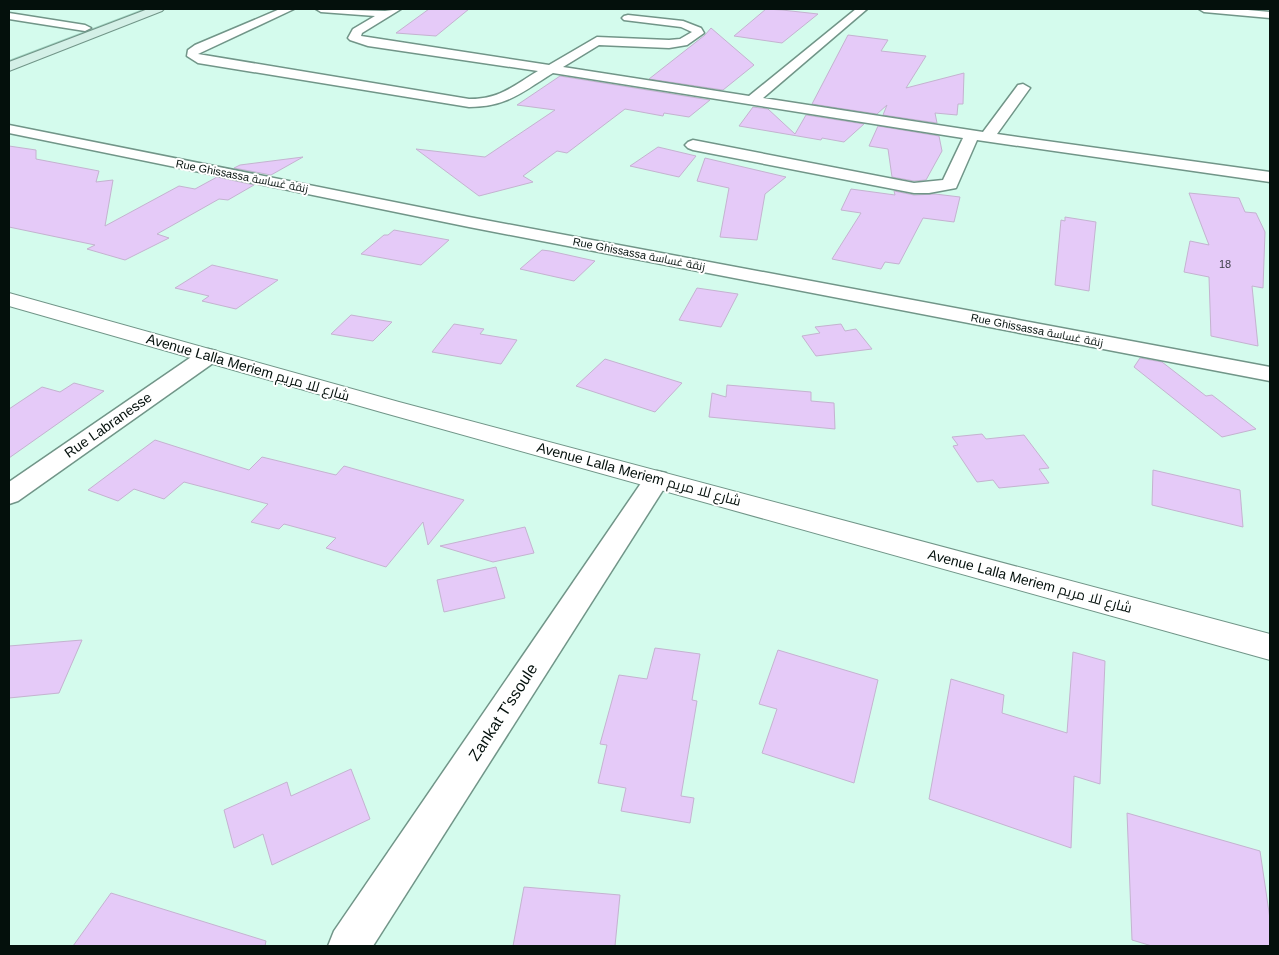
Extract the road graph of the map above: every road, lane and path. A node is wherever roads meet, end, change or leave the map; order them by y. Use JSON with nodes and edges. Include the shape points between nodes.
{"nodes":[{"id":1,"x":133,"y":9,"type":"edge"},
{"id":2,"x":158,"y":9,"type":"edge"},
{"id":3,"x":289,"y":9,"type":"edge"},
{"id":4,"x":321,"y":9,"type":"edge"},
{"id":5,"x":862,"y":9,"type":"edge"},
{"id":6,"x":1204,"y":9,"type":"edge"},
{"id":7,"x":391,"y":12,"type":"edge"},
{"id":8,"x":1270,"y":15,"type":"edge"},
{"id":9,"x":9,"y":16,"type":"edge"},
{"id":10,"x":628,"y":18,"type":"dead end"},
{"id":11,"x":85,"y":28,"type":"junction"},
{"id":12,"x":9,"y":57,"type":"edge"},
{"id":13,"x":9,"y":67,"type":"edge"},
{"id":14,"x":549,"y":70,"type":"junction"},
{"id":15,"x":1023,"y":88,"type":"dead end"},
{"id":16,"x":752,"y":100,"type":"junction"},
{"id":17,"x":9,"y":129,"type":"edge"},
{"id":18,"x":980,"y":136,"type":"junction"},
{"id":19,"x":693,"y":144,"type":"dead end"},
{"id":20,"x":1270,"y":176,"type":"edge"},
{"id":21,"x":9,"y":299,"type":"edge"},
{"id":22,"x":208,"y":356,"type":"junction"},
{"id":23,"x":1270,"y":374,"type":"edge"},
{"id":24,"x":658,"y":478,"type":"junction"},
{"id":25,"x":9,"y":495,"type":"edge"},
{"id":26,"x":1270,"y":647,"type":"edge"},
{"id":27,"x":349,"y":946,"type":"edge"}],
"edges":[{"from":1,"to":11,"type":"main road"},
{"from":2,"to":13,"type":"main road"},
{"from":3,"to":14,"type":"street","via":[[199,48],[192,53],[193,56],[478,104],[501,99]]},
{"from":4,"to":7,"type":"street"},
{"from":5,"to":16,"type":"street"},
{"from":6,"to":8,"type":"street"},
{"from":7,"to":14,"type":"street","via":[[357,31],[354,38]]},
{"from":9,"to":11,"type":"street"},
{"from":10,"to":14,"type":"street","via":[[683,24],[698,33],[683,42],[669,44],[596,41]]},
{"from":11,"to":12,"type":"main road"},
{"from":14,"to":16,"type":"street"},
{"from":15,"to":18,"type":"street"},
{"from":16,"to":18,"type":"street"},
{"from":17,"to":23,"type":"street","name":"Rue Ghissassa زنقة غساسة","via":[[469,222]]},
{"from":18,"to":19,"type":"street","via":[[950,184],[929,188],[890,184]]},
{"from":18,"to":20,"type":"street"},
{"from":21,"to":22,"type":"street","name":"Avenue Lalla Meriem شارع للا مريم"},
{"from":22,"to":24,"type":"street","name":"Avenue Lalla Meriem شارع للا مريم","via":[[464,428]]},
{"from":22,"to":25,"type":"street","name":"Rue Labranesse"},
{"from":24,"to":26,"type":"street","name":"Avenue Lalla Meriem شارع للا مريم"},
{"from":24,"to":27,"type":"street","name":"Zankat T'ssoule"}]}
